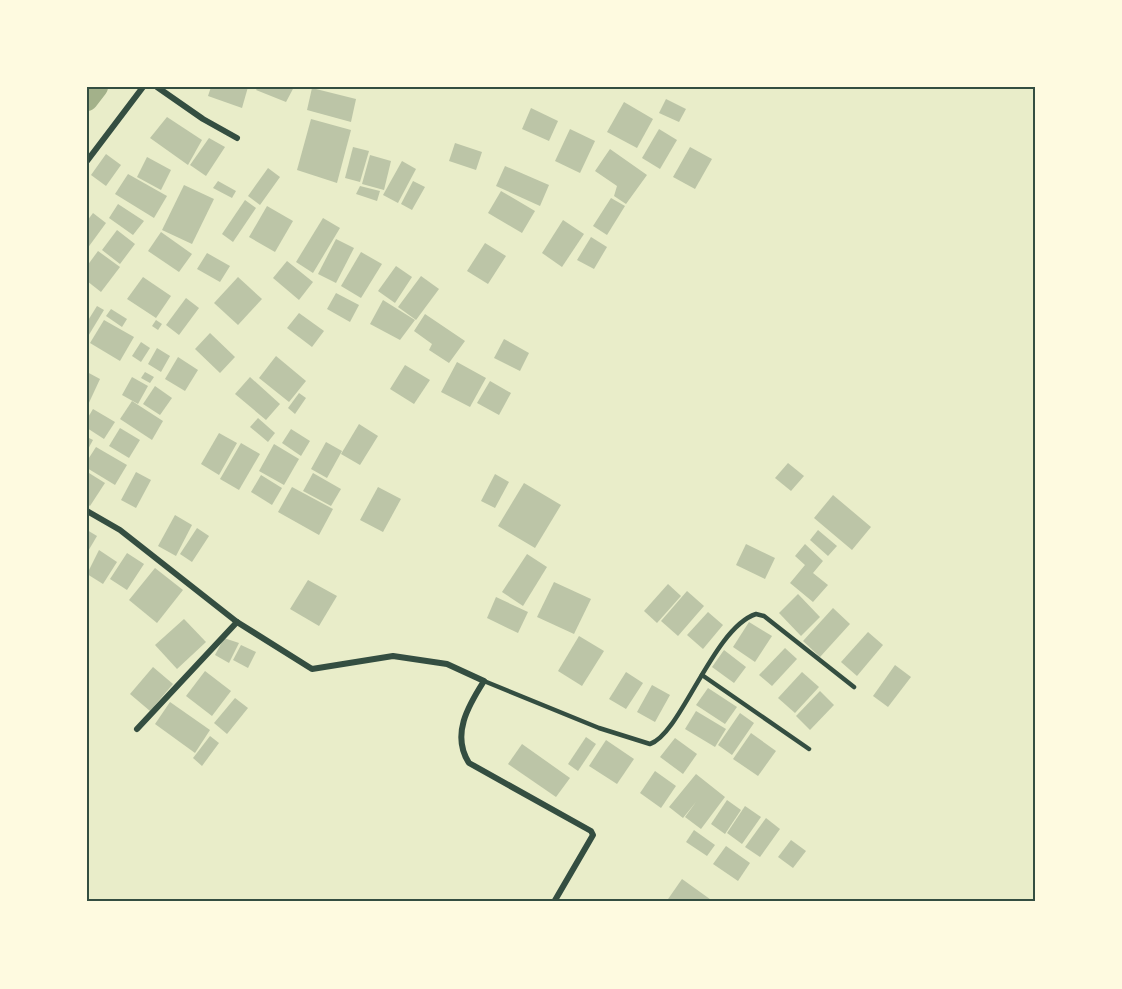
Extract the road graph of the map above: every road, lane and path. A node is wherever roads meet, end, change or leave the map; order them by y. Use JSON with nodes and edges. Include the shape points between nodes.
{"nodes":[{"id":1,"x":143,"y":87,"type":"edge"},
{"id":2,"x":157,"y":87,"type":"edge"},
{"id":3,"x":237,"y":138,"type":"dead end"},
{"id":4,"x":87,"y":160,"type":"edge"},
{"id":5,"x":87,"y":511,"type":"edge"},
{"id":6,"x":237,"y":622,"type":"junction"},
{"id":7,"x":702,"y":675,"type":"junction"},
{"id":8,"x":484,"y":681,"type":"junction"},
{"id":9,"x":854,"y":687,"type":"dead end"},
{"id":10,"x":137,"y":729,"type":"dead end"},
{"id":11,"x":809,"y":749,"type":"dead end"},
{"id":12,"x":554,"y":902,"type":"edge"}],
"edges":[{"from":1,"to":4,"type":"street"},
{"from":2,"to":3,"type":"street"},
{"from":5,"to":6,"type":"street","via":[[120,530]]},
{"from":6,"to":8,"type":"street","via":[[312,669],[393,656],[447,664]]},
{"from":6,"to":10,"type":"street"},
{"from":7,"to":8,"type":"lane","via":[[669,726],[650,744],[599,728]]},
{"from":7,"to":9,"type":"lane","via":[[736,627],[756,614],[765,616]]},
{"from":7,"to":11,"type":"lane"},
{"from":8,"to":12,"type":"street","via":[[464,717],[460,736],[469,763],[593,835]]}]}
